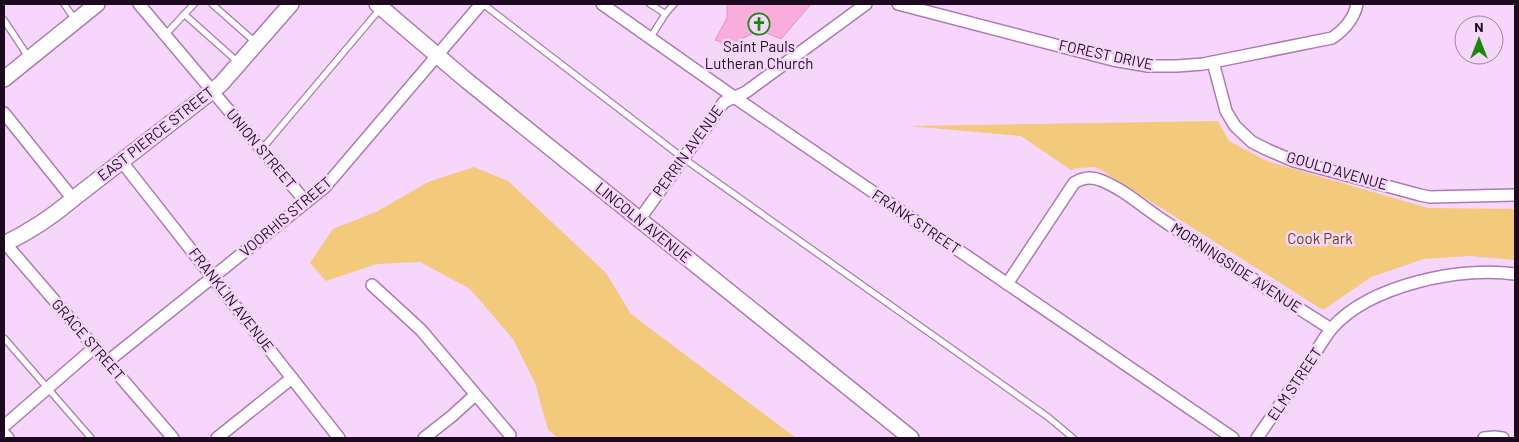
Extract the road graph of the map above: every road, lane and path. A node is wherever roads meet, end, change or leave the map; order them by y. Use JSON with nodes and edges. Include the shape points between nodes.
{"nodes":[{"id":1,"x":64,"y":4,"type":"edge"},
{"id":2,"x":97,"y":4,"type":"edge"},
{"id":3,"x":139,"y":4,"type":"edge"},
{"id":4,"x":194,"y":4,"type":"edge"},
{"id":5,"x":212,"y":4,"type":"edge"},
{"id":6,"x":291,"y":4,"type":"edge"},
{"id":7,"x":482,"y":4,"type":"edge"},
{"id":8,"x":602,"y":4,"type":"edge"},
{"id":9,"x":650,"y":4,"type":"edge"},
{"id":10,"x":674,"y":4,"type":"edge"},
{"id":11,"x":866,"y":4,"type":"edge"},
{"id":12,"x":898,"y":4,"type":"edge"},
{"id":13,"x":1357,"y":4,"type":"edge"},
{"id":14,"x":381,"y":5,"type":"edge"},
{"id":15,"x":666,"y":13,"type":"junction"},
{"id":16,"x":184,"y":14,"type":"junction"},
{"id":17,"x":4,"y":20,"type":"edge"},
{"id":18,"x":76,"y":20,"type":"junction"},
{"id":19,"x":166,"y":35,"type":"junction"},
{"id":20,"x":650,"y":38,"type":"junction"},
{"id":21,"x":257,"y":44,"type":"junction"},
{"id":22,"x":437,"y":56,"type":"junction"},
{"id":23,"x":29,"y":58,"type":"junction"},
{"id":24,"x":1214,"y":62,"type":"junction"},
{"id":25,"x":240,"y":64,"type":"junction"},
{"id":26,"x":4,"y":78,"type":"edge"},
{"id":27,"x":212,"y":91,"type":"junction"},
{"id":28,"x":734,"y":97,"type":"junction"},
{"id":29,"x":4,"y":112,"type":"edge"},
{"id":30,"x":261,"y":149,"type":"junction"},
{"id":31,"x":683,"y":158,"type":"junction"},
{"id":32,"x":122,"y":162,"type":"junction"},
{"id":33,"x":1515,"y":195,"type":"edge"},
{"id":34,"x":73,"y":198,"type":"junction"},
{"id":35,"x":306,"y":202,"type":"junction"},
{"id":36,"x":639,"y":220,"type":"junction"},
{"id":37,"x":4,"y":243,"type":"edge"},
{"id":38,"x":1515,"y":274,"type":"edge"},
{"id":39,"x":214,"y":278,"type":"junction"},
{"id":40,"x":1007,"y":284,"type":"junction"},
{"id":41,"x":372,"y":285,"type":"dead end"},
{"id":42,"x":1331,"y":329,"type":"junction"},
{"id":43,"x":4,"y":338,"type":"edge"},
{"id":44,"x":95,"y":347,"type":"junction"},
{"id":45,"x":107,"y":362,"type":"junction"},
{"id":46,"x":292,"y":378,"type":"junction"},
{"id":47,"x":47,"y":388,"type":"junction"},
{"id":48,"x":475,"y":394,"type":"junction"},
{"id":49,"x":4,"y":426,"type":"edge"},
{"id":50,"x":4,"y":434,"type":"edge"},
{"id":51,"x":510,"y":435,"type":"dead end"},
{"id":52,"x":8,"y":438,"type":"edge"},
{"id":53,"x":90,"y":438,"type":"edge"},
{"id":54,"x":173,"y":438,"type":"edge"},
{"id":55,"x":217,"y":438,"type":"edge"},
{"id":56,"x":339,"y":438,"type":"edge"},
{"id":57,"x":424,"y":438,"type":"edge"},
{"id":58,"x":911,"y":438,"type":"edge"},
{"id":59,"x":1072,"y":438,"type":"edge"},
{"id":60,"x":1233,"y":438,"type":"edge"},
{"id":61,"x":1257,"y":438,"type":"edge"},
{"id":62,"x":1484,"y":438,"type":"edge"},
{"id":63,"x":1503,"y":438,"type":"edge"}],
"edges":[{"from":1,"to":18,"type":"lane"},
{"from":2,"to":18,"type":"street"},
{"from":3,"to":19,"type":"street","name":"UNION STREET"},
{"from":4,"to":16,"type":"lane"},
{"from":5,"to":21,"type":"lane"},
{"from":6,"to":21,"type":"street","name":"EAST PIERCE STREET"},
{"from":7,"to":22,"type":"street","name":"VOORHIS STREET"},
{"from":7,"to":31,"type":"lane"},
{"from":8,"to":20,"type":"street","name":"FRANK STREET"},
{"from":9,"to":15,"type":"lane"},
{"from":10,"to":15,"type":"lane"},
{"from":11,"to":28,"type":"street","name":"PERRIN AVENUE","via":[[746,92]]},
{"from":12,"to":24,"type":"street","name":"FOREST DRIVE","via":[[1113,60],[1148,66]]},
{"from":13,"to":24,"type":"street","name":"FOREST DRIVE","via":[[1349,23],[1332,38]]},
{"from":14,"to":22,"type":"street","name":"LINCOLN AVENUE"},
{"from":14,"to":30,"type":"lane"},
{"from":15,"to":20,"type":"lane"},
{"from":16,"to":19,"type":"lane"},
{"from":16,"to":25,"type":"lane"},
{"from":17,"to":23,"type":"lane"},
{"from":18,"to":23,"type":"street"},
{"from":19,"to":27,"type":"street","name":"UNION STREET"},
{"from":20,"to":28,"type":"street","name":"FRANK STREET"},
{"from":21,"to":25,"type":"street","name":"EAST PIERCE STREET"},
{"from":22,"to":35,"type":"street","name":"VOORHIS STREET","via":[[331,181]]},
{"from":22,"to":36,"type":"street","name":"LINCOLN AVENUE"},
{"from":23,"to":26,"type":"street"},
{"from":24,"to":33,"type":"street","name":"GOULD AVENUE","via":[[1230,119],[1246,137],[1268,150],[1430,197]]},
{"from":25,"to":27,"type":"street","name":"EAST PIERCE STREET"},
{"from":27,"to":30,"type":"street","name":"UNION STREET"},
{"from":27,"to":32,"type":"street","name":"EAST PIERCE STREET"},
{"from":28,"to":31,"type":"street","name":"PERRIN AVENUE","via":[[720,106]]},
{"from":28,"to":40,"type":"street","name":"FRANK STREET"},
{"from":29,"to":34,"type":"street"},
{"from":30,"to":35,"type":"street","name":"UNION STREET"},
{"from":31,"to":36,"type":"street","name":"PERRIN AVENUE"},
{"from":31,"to":59,"type":"lane","via":[[1048,417]]},
{"from":32,"to":34,"type":"street","name":"EAST PIERCE STREET"},
{"from":32,"to":39,"type":"street","name":"FRANKLIN AVENUE"},
{"from":34,"to":37,"type":"street","name":"EAST PIERCE STREET","via":[[56,214]]},
{"from":35,"to":39,"type":"street","name":"VOORHIS STREET"},
{"from":36,"to":58,"type":"street","name":"LINCOLN AVENUE"},
{"from":37,"to":44,"type":"street","name":"GRACE STREET"},
{"from":38,"to":42,"type":"street","via":[[1462,273],[1420,281],[1375,298]]},
{"from":39,"to":45,"type":"street","name":"VOORHIS STREET"},
{"from":39,"to":46,"type":"street","name":"FRANKLIN AVENUE"},
{"from":40,"to":42,"type":"street","name":"MORNINGSIDE AVENUE","via":[[1074,183],[1092,177],[1118,189]]},
{"from":40,"to":60,"type":"street","name":"FRANK STREET"},
{"from":41,"to":48,"type":"street","via":[[421,330]]},
{"from":42,"to":61,"type":"street","name":"ELM STREET"},
{"from":43,"to":47,"type":"lane"},
{"from":44,"to":45,"type":"street","name":"GRACE STREET"},
{"from":44,"to":47,"type":"street"},
{"from":45,"to":54,"type":"street","name":"GRACE STREET"},
{"from":46,"to":55,"type":"street"},
{"from":46,"to":56,"type":"street","name":"FRANKLIN AVENUE"},
{"from":47,"to":49,"type":"street"},
{"from":47,"to":53,"type":"lane"},
{"from":48,"to":51,"type":"street"},
{"from":48,"to":57,"type":"street"},
{"from":50,"to":52,"type":"street"},
{"from":62,"to":63,"type":"street"}]}
